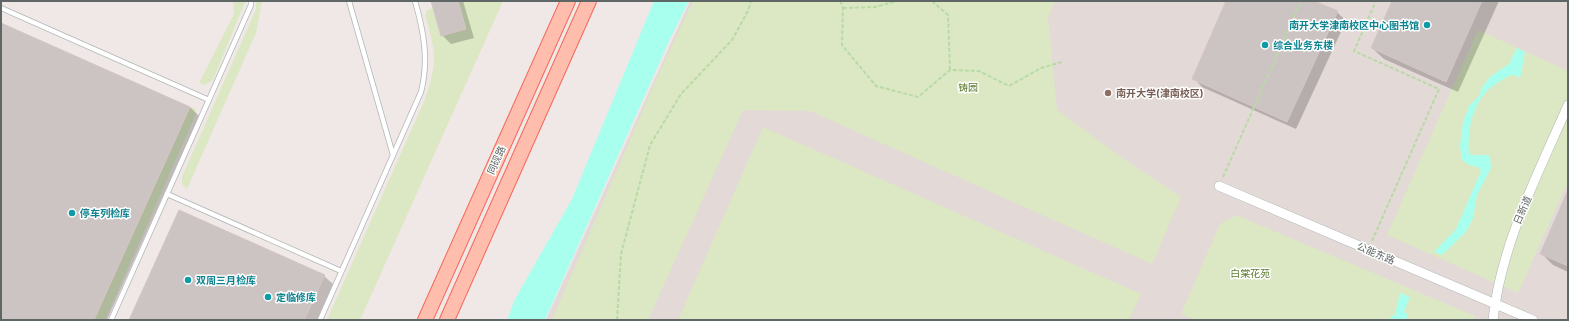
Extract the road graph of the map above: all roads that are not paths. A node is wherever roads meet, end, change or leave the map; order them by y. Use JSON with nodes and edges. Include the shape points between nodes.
{"nodes":[{"id":1,"x":251,"y":1,"type":"edge"},
{"id":2,"x":349,"y":1,"type":"edge"},
{"id":3,"x":415,"y":1,"type":"edge"},
{"id":4,"x":568,"y":1,"type":"edge"},
{"id":5,"x":589,"y":1,"type":"edge"},
{"id":6,"x":1,"y":8,"type":"edge"},
{"id":7,"x":209,"y":100,"type":"junction"},
{"id":8,"x":1568,"y":105,"type":"edge"},
{"id":9,"x":393,"y":156,"type":"junction"},
{"id":10,"x":1219,"y":186,"type":"road end"},
{"id":11,"x":168,"y":194,"type":"junction"},
{"id":12,"x":342,"y":271,"type":"junction"},
{"id":13,"x":1494,"y":304,"type":"junction"},
{"id":14,"x":111,"y":320,"type":"edge"},
{"id":15,"x":320,"y":320,"type":"edge"},
{"id":16,"x":425,"y":320,"type":"edge"},
{"id":17,"x":447,"y":320,"type":"edge"},
{"id":18,"x":1493,"y":320,"type":"edge"},
{"id":19,"x":1533,"y":320,"type":"edge"}],
"edges":[{"from":1,"to":7,"type":"lane"},
{"from":2,"to":9,"type":"lane"},
{"from":3,"to":9,"type":"lane","via":[[426,51],[425,74],[421,92]]},
{"from":4,"to":16,"type":"main road","name":"同砚路"},
{"from":5,"to":17,"type":"main road","name":"同砚路"},
{"from":6,"to":7,"type":"lane"},
{"from":7,"to":11,"type":"lane"},
{"from":8,"to":13,"type":"street","name":"日新道","via":[[1515,226]]},
{"from":9,"to":12,"type":"lane"},
{"from":10,"to":13,"type":"street","name":"公能东路"},
{"from":11,"to":12,"type":"lane"},
{"from":11,"to":14,"type":"lane"},
{"from":12,"to":15,"type":"lane"},
{"from":13,"to":18,"type":"street","name":"日新道"},
{"from":13,"to":19,"type":"street","name":"公能东路"}]}
